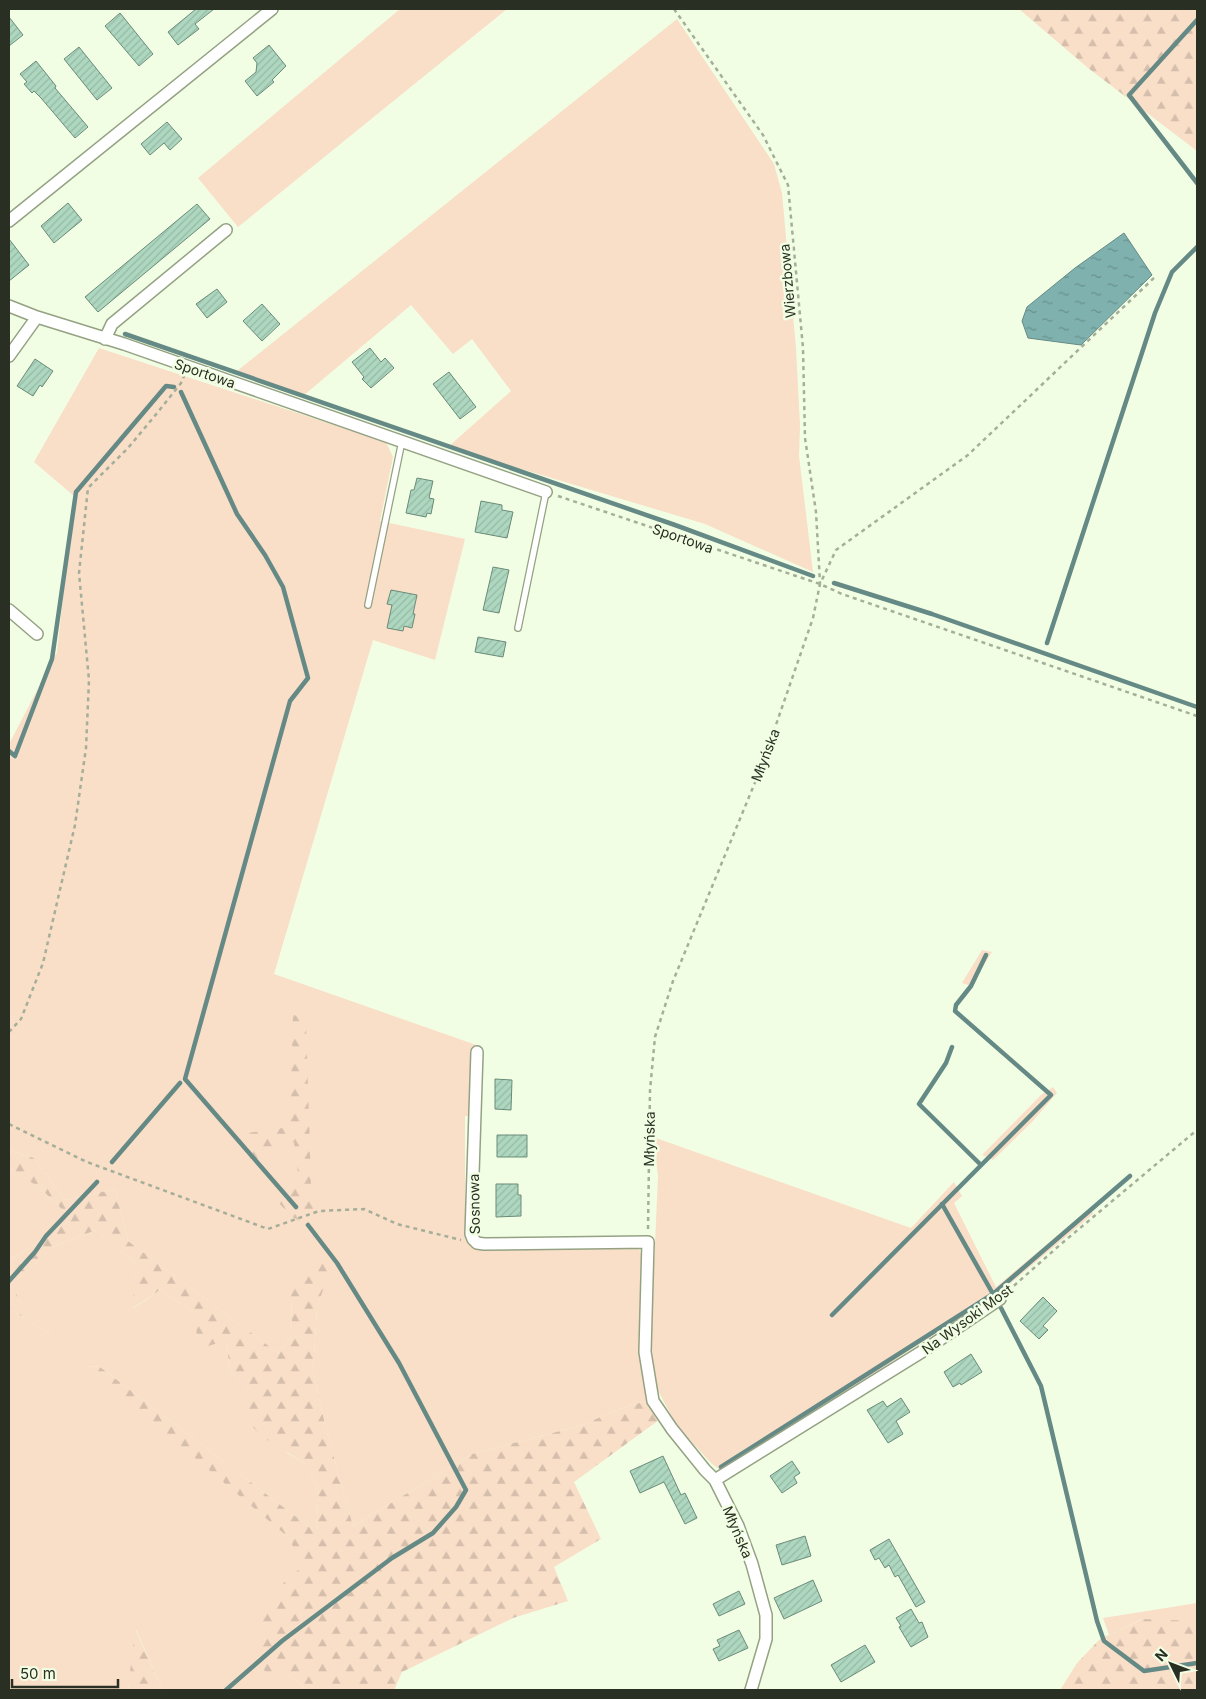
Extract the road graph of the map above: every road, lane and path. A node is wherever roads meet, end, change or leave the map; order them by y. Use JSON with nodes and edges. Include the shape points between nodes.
{"nodes":[{"id":1,"x":272,"y":9,"type":"edge"},
{"id":2,"x":674,"y":9,"type":"edge"},
{"id":3,"x":9,"y":222,"type":"edge"},
{"id":4,"x":226,"y":230,"type":"dead end"},
{"id":5,"x":1155,"y":277,"type":"dead end"},
{"id":6,"x":9,"y":306,"type":"edge"},
{"id":7,"x":37,"y":317,"type":"junction"},
{"id":8,"x":105,"y":339,"type":"junction"},
{"id":9,"x":9,"y":356,"type":"edge"},
{"id":10,"x":188,"y":367,"type":"junction"},
{"id":11,"x":402,"y":441,"type":"junction"},
{"id":12,"x":546,"y":492,"type":"junction"},
{"id":13,"x":820,"y":584,"type":"junction"},
{"id":14,"x":368,"y":605,"type":"dead end"},
{"id":15,"x":9,"y":610,"type":"edge"},
{"id":16,"x":518,"y":628,"type":"dead end"},
{"id":17,"x":37,"y":634,"type":"dead end"},
{"id":18,"x":1197,"y":716,"type":"edge"},
{"id":19,"x":9,"y":1032,"type":"edge"},
{"id":20,"x":477,"y":1052,"type":"dead end"},
{"id":21,"x":9,"y":1124,"type":"edge"},
{"id":22,"x":1197,"y":1130,"type":"edge"},
{"id":23,"x":648,"y":1242,"type":"junction"},
{"id":24,"x":477,"y":1243,"type":"junction"},
{"id":25,"x":1000,"y":1299,"type":"joint"},
{"id":26,"x":715,"y":1480,"type":"junction"},
{"id":27,"x":751,"y":1690,"type":"edge"}],
"edges":[{"from":1,"to":3,"type":"street"},
{"from":2,"to":13,"type":"path","name":"Wierzbowa","via":[[763,135],[788,185],[803,348],[805,438],[816,512]]},
{"from":4,"to":8,"type":"street","via":[[112,324]]},
{"from":5,"to":13,"type":"path","via":[[968,454],[836,550]]},
{"from":6,"to":7,"type":"street","name":"Sportowa"},
{"from":7,"to":8,"type":"street","name":"Sportowa"},
{"from":7,"to":9,"type":"street"},
{"from":8,"to":10,"type":"street","name":"Sportowa"},
{"from":10,"to":11,"type":"street","name":"Sportowa"},
{"from":10,"to":19,"type":"path","via":[[181,383],[158,412],[88,488],[79,573],[89,680],[86,748],[75,825],[43,963],[21,1019]]},
{"from":11,"to":12,"type":"street","name":"Sportowa"},
{"from":11,"to":14,"type":"lane"},
{"from":12,"to":13,"type":"path","name":"Sportowa"},
{"from":12,"to":16,"type":"lane"},
{"from":13,"to":18,"type":"path","name":"Sportowa"},
{"from":13,"to":23,"type":"path","name":"Młyńska","via":[[813,618],[761,768],[673,981],[655,1037],[650,1090]]},
{"from":15,"to":17,"type":"street"},
{"from":20,"to":24,"type":"street","name":"Sosnowa","via":[[471,1234]]},
{"from":21,"to":24,"type":"path","via":[[87,1162],[268,1229],[319,1211],[364,1209],[397,1224]]},
{"from":22,"to":25,"type":"path","name":"Na Wysoki Most"},
{"from":23,"to":24,"type":"street","name":"Sosnowa"},
{"from":23,"to":26,"type":"street","name":"Młyńska","via":[[645,1352],[653,1401],[672,1430]]},
{"from":25,"to":26,"type":"street","name":"Na Wysoki Most","via":[[923,1351]]},
{"from":26,"to":27,"type":"street","name":"Młyńska","via":[[738,1526],[766,1615],[766,1639]]}]}
